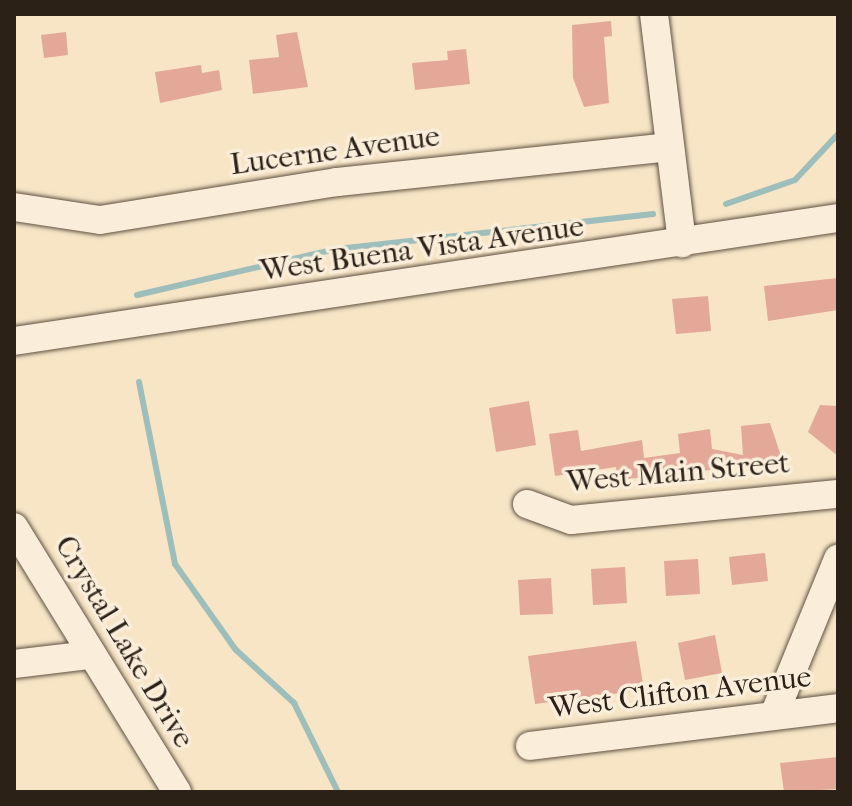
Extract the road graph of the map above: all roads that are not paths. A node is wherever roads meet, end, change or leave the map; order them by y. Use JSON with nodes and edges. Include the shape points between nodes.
{"nodes":[{"id":1,"x":654,"y":14,"type":"edge"},
{"id":2,"x":668,"y":147,"type":"junction"},
{"id":3,"x":14,"y":207,"type":"edge"},
{"id":4,"x":838,"y":218,"type":"edge"},
{"id":5,"x":682,"y":243,"type":"junction"},
{"id":6,"x":14,"y":341,"type":"edge"},
{"id":7,"x":838,"y":494,"type":"edge"},
{"id":8,"x":527,"y":504,"type":"dead end"},
{"id":9,"x":14,"y":527,"type":"edge"},
{"id":10,"x":838,"y":559,"type":"edge"},
{"id":11,"x":90,"y":655,"type":"junction"},
{"id":12,"x":14,"y":664,"type":"edge"},
{"id":13,"x":838,"y":708,"type":"edge"},
{"id":14,"x":774,"y":715,"type":"junction"},
{"id":15,"x":530,"y":746,"type":"dead end"},
{"id":16,"x":177,"y":792,"type":"edge"}],
"edges":[{"from":1,"to":2,"type":"street"},
{"from":2,"to":3,"type":"street","name":"Lucerne Avenue","via":[[337,182],[100,220]]},
{"from":2,"to":5,"type":"street"},
{"from":4,"to":5,"type":"street","name":"West Buena Vista Avenue"},
{"from":5,"to":6,"type":"street","name":"West Buena Vista Avenue"},
{"from":7,"to":8,"type":"street","name":"West Main Street","via":[[571,520]]},
{"from":9,"to":11,"type":"street","name":"Crystal Lake Drive"},
{"from":10,"to":14,"type":"street"},
{"from":11,"to":12,"type":"street"},
{"from":11,"to":16,"type":"street","name":"Crystal Lake Drive"},
{"from":13,"to":14,"type":"street","name":"West Clifton Avenue"},
{"from":14,"to":15,"type":"street","name":"West Clifton Avenue"}]}
